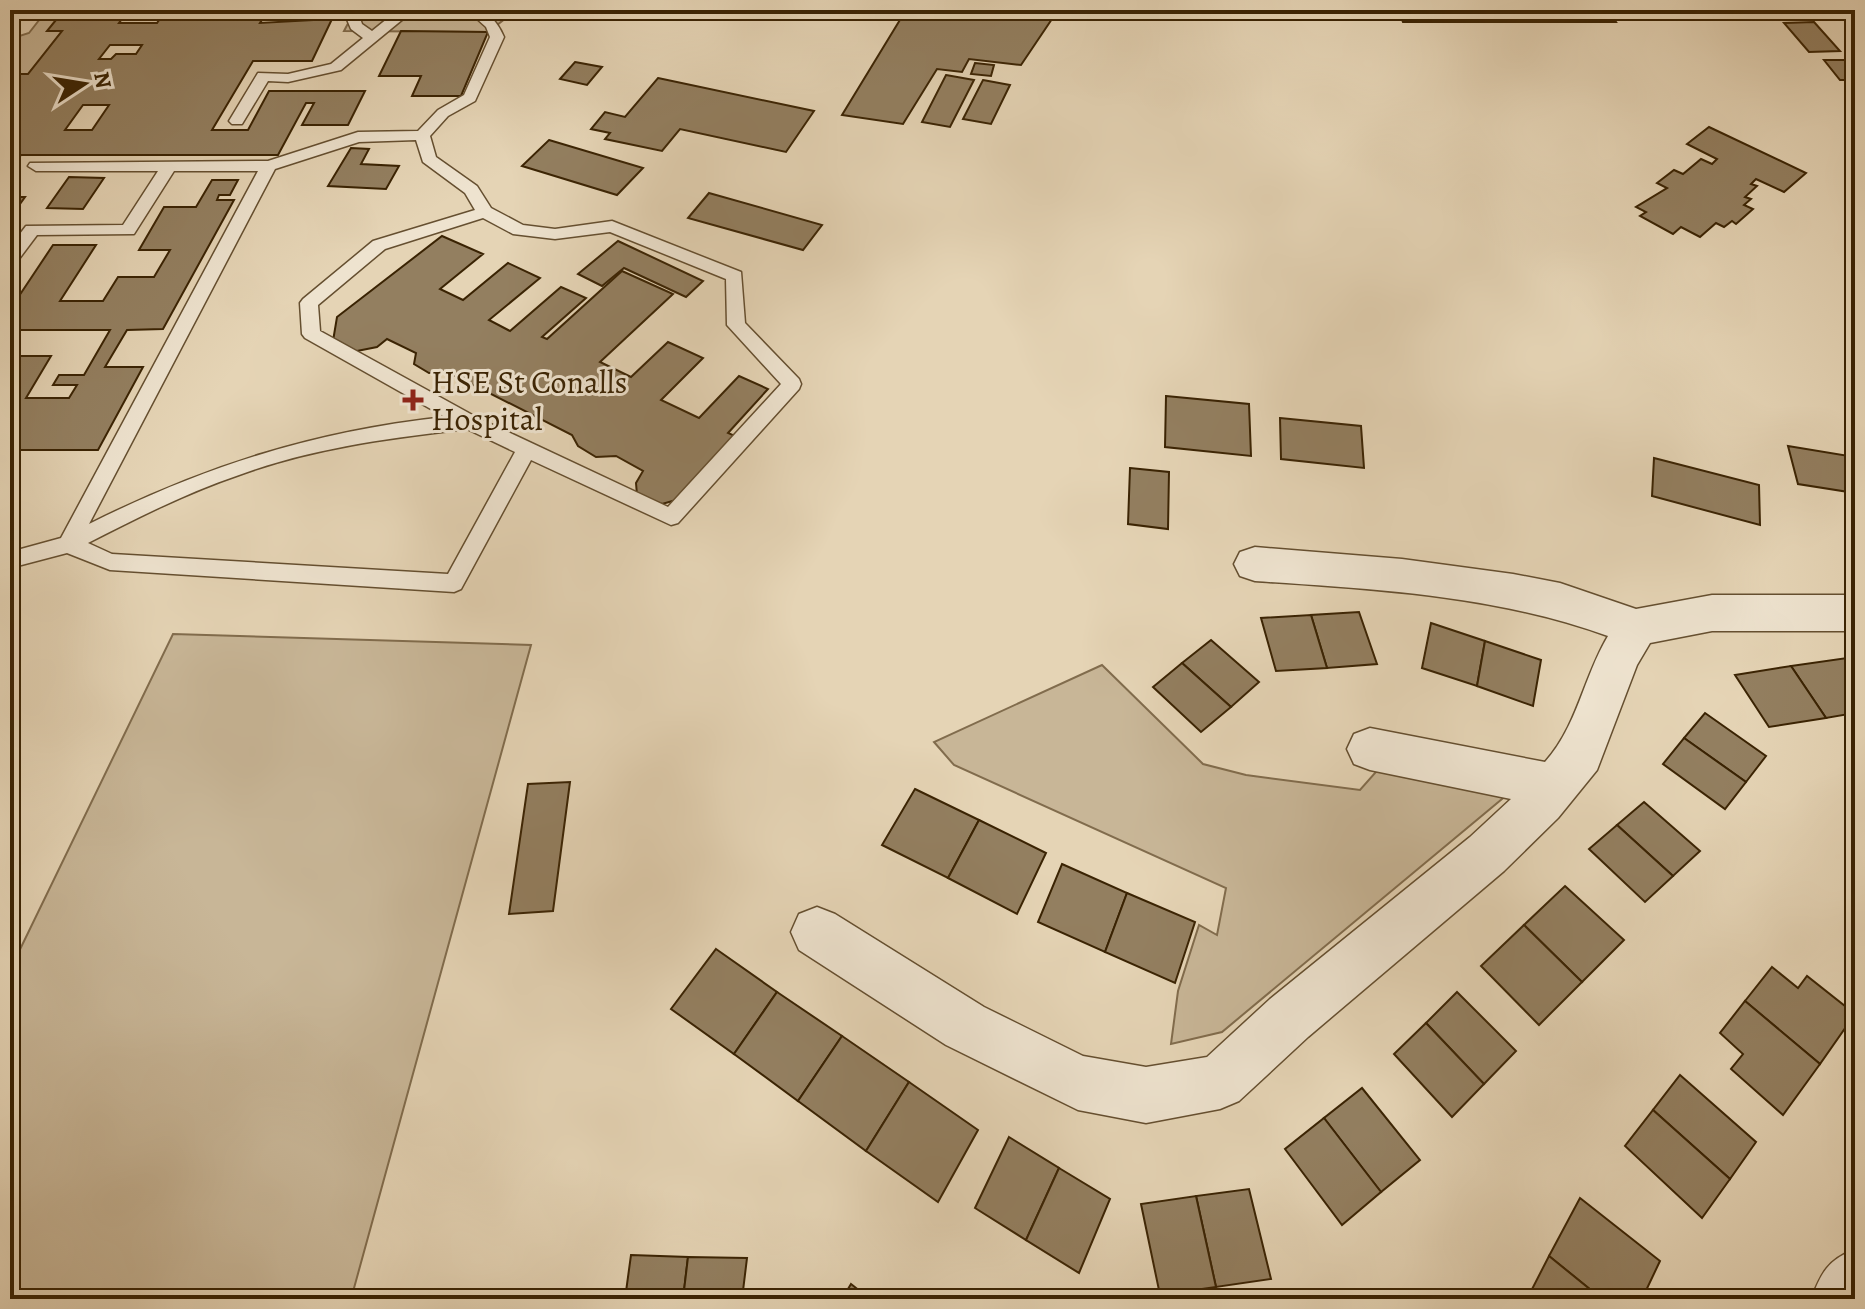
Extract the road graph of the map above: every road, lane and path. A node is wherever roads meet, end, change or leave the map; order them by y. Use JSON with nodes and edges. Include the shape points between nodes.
{"nodes":[{"id":1,"x":350,"y":10,"type":"edge"},
{"id":2,"x":407,"y":10,"type":"edge"},
{"id":3,"x":474,"y":10,"type":"edge"},
{"id":4,"x":371,"y":37,"type":"junction"},
{"id":5,"x":237,"y":121,"type":"dead end"},
{"id":6,"x":422,"y":135,"type":"junction"},
{"id":7,"x":36,"y":166,"type":"dead end"},
{"id":8,"x":169,"y":166,"type":"junction"},
{"id":9,"x":269,"y":166,"type":"junction"},
{"id":10,"x":485,"y":212,"type":"junction"},
{"id":11,"x":10,"y":259,"type":"edge"},
{"id":12,"x":469,"y":422,"type":"junction"},
{"id":13,"x":527,"y":449,"type":"junction"},
{"id":14,"x":68,"y":544,"type":"junction"},
{"id":15,"x":10,"y":560,"type":"edge"},
{"id":16,"x":1255,"y":564,"type":"dead end"},
{"id":17,"x":1855,"y":613,"type":"edge"},
{"id":18,"x":1636,"y":627,"type":"junction"},
{"id":19,"x":1370,"y":749,"type":"dead end"},
{"id":20,"x":1555,"y":786,"type":"junction"},
{"id":21,"x":817,"y":932,"type":"dead end"},
{"id":22,"x":1855,"y":1279,"type":"edge"},
{"id":23,"x":1841,"y":1299,"type":"edge"}],
"edges":[{"from":1,"to":4,"type":"lane","via":[[356,26]]},
{"from":2,"to":4,"type":"lane"},
{"from":3,"to":6,"type":"lane","via":[[497,37],[470,98],[443,113]]},
{"from":4,"to":5,"type":"lane","via":[[336,67],[288,78],[263,76]]},
{"from":6,"to":9,"type":"lane","via":[[358,137]]},
{"from":6,"to":10,"type":"lane","via":[[429,159],[471,190]]},
{"from":7,"to":8,"type":"lane"},
{"from":8,"to":9,"type":"lane"},
{"from":8,"to":11,"type":"lane","via":[[128,230],[32,230]]},
{"from":9,"to":14,"type":"lane"},
{"from":10,"to":12,"type":"lane","via":[[379,245],[309,303],[311,334]]},
{"from":10,"to":13,"type":"lane","via":[[519,230],[555,234],[612,226],[735,276],[736,325],[792,384],[671,517]]},
{"from":12,"to":13,"type":"lane"},
{"from":12,"to":14,"type":"lane","via":[[400,429],[295,450],[203,480]]},
{"from":13,"to":14,"type":"lane","via":[[454,583],[110,562]]},
{"from":14,"to":15,"type":"lane"},
{"from":16,"to":18,"type":"street","via":[[1472,585],[1552,599]]},
{"from":17,"to":18,"type":"street","via":[[1712,613]]},
{"from":18,"to":20,"type":"street","via":[[1617,660],[1581,755]]},
{"from":19,"to":20,"type":"street"},
{"from":20,"to":21,"type":"street","via":[[1487,854],[1220,1082],[1146,1095],[1078,1083],[965,1026]]},
{"from":22,"to":23,"type":"street"}]}
